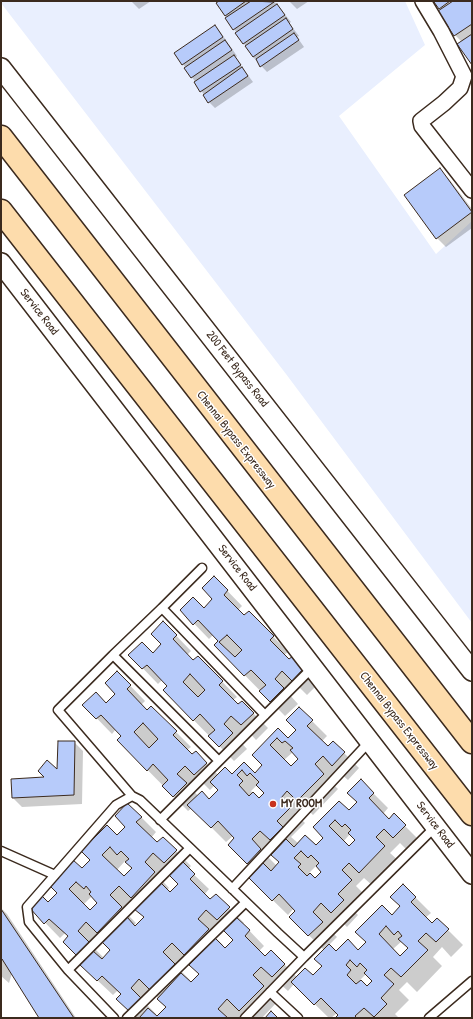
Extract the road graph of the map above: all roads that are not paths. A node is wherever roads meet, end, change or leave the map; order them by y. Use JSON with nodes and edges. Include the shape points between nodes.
{"nodes":[{"id":1,"x":423,"y":1,"type":"edge"},
{"id":2,"x":1,"y":68,"type":"edge"},
{"id":3,"x":1,"y":137,"type":"edge"},
{"id":4,"x":472,"y":190,"type":"edge"},
{"id":5,"x":1,"y":211,"type":"edge"},
{"id":6,"x":1,"y":263,"type":"edge"},
{"id":7,"x":202,"y":568,"type":"dead end"},
{"id":8,"x":162,"y":608,"type":"junction"},
{"id":9,"x":113,"y":655,"type":"junction"},
{"id":10,"x":472,"y":671,"type":"edge"},
{"id":11,"x":308,"y":672,"type":"dead end"},
{"id":12,"x":265,"y":715,"type":"junction"},
{"id":13,"x":370,"y":741,"type":"junction"},
{"id":14,"x":472,"y":742,"type":"edge"},
{"id":15,"x":219,"y":761,"type":"junction"},
{"id":16,"x":132,"y":796,"type":"junction"},
{"id":17,"x":472,"y":814,"type":"edge"},
{"id":18,"x":160,"y":820,"type":"junction"},
{"id":19,"x":436,"y":826,"type":"junction"},
{"id":20,"x":190,"y":848,"type":"junction"},
{"id":21,"x":1,"y":851,"type":"edge"},
{"id":22,"x":472,"y":874,"type":"edge"},
{"id":23,"x":55,"y":875,"type":"junction"},
{"id":24,"x":232,"y":889,"type":"junction"},
{"id":25,"x":246,"y":902,"type":"junction"},
{"id":26,"x":304,"y":957,"type":"junction"},
{"id":27,"x":68,"y":970,"type":"junction"},
{"id":28,"x":472,"y":981,"type":"edge"},
{"id":29,"x":270,"y":992,"type":"junction"},
{"id":30,"x":114,"y":1018,"type":"edge"},
{"id":31,"x":127,"y":1018,"type":"edge"},
{"id":32,"x":245,"y":1018,"type":"edge"},
{"id":33,"x":298,"y":1018,"type":"edge"},
{"id":34,"x":429,"y":1018,"type":"edge"}],
"edges":[{"from":1,"to":4,"type":"street","via":[[442,31],[464,76],[460,88],[421,121],[422,126]]},
{"from":2,"to":10,"type":"street","name":"200 Feet Bypass Road"},
{"from":3,"to":14,"type":"highway","name":"Chennai Bypass Expressway"},
{"from":5,"to":17,"type":"highway","name":"Chennai Bypass Expressway"},
{"from":6,"to":13,"type":"street","name":"Service Road"},
{"from":7,"to":8,"type":"lane"},
{"from":8,"to":9,"type":"lane"},
{"from":8,"to":12,"type":"lane"},
{"from":9,"to":15,"type":"lane"},
{"from":9,"to":16,"type":"lane","via":[[58,710]]},
{"from":11,"to":12,"type":"lane"},
{"from":12,"to":15,"type":"lane"},
{"from":13,"to":19,"type":"street","name":"Service Road"},
{"from":13,"to":24,"type":"lane"},
{"from":15,"to":18,"type":"lane"},
{"from":16,"to":18,"type":"lane","via":[[140,800]]},
{"from":16,"to":23,"type":"lane","via":[[116,805]]},
{"from":18,"to":20,"type":"lane"},
{"from":19,"to":22,"type":"street","name":"Service Road"},
{"from":19,"to":26,"type":"lane"},
{"from":20,"to":24,"type":"lane"},
{"from":20,"to":27,"type":"lane"},
{"from":21,"to":23,"type":"lane"},
{"from":23,"to":27,"type":"lane","via":[[27,907],[27,914],[29,922]]},
{"from":24,"to":25,"type":"lane"},
{"from":25,"to":26,"type":"lane"},
{"from":25,"to":31,"type":"lane"},
{"from":26,"to":29,"type":"lane"},
{"from":27,"to":30,"type":"lane"},
{"from":28,"to":34,"type":"lane"},
{"from":29,"to":32,"type":"lane"},
{"from":29,"to":33,"type":"lane"}]}
